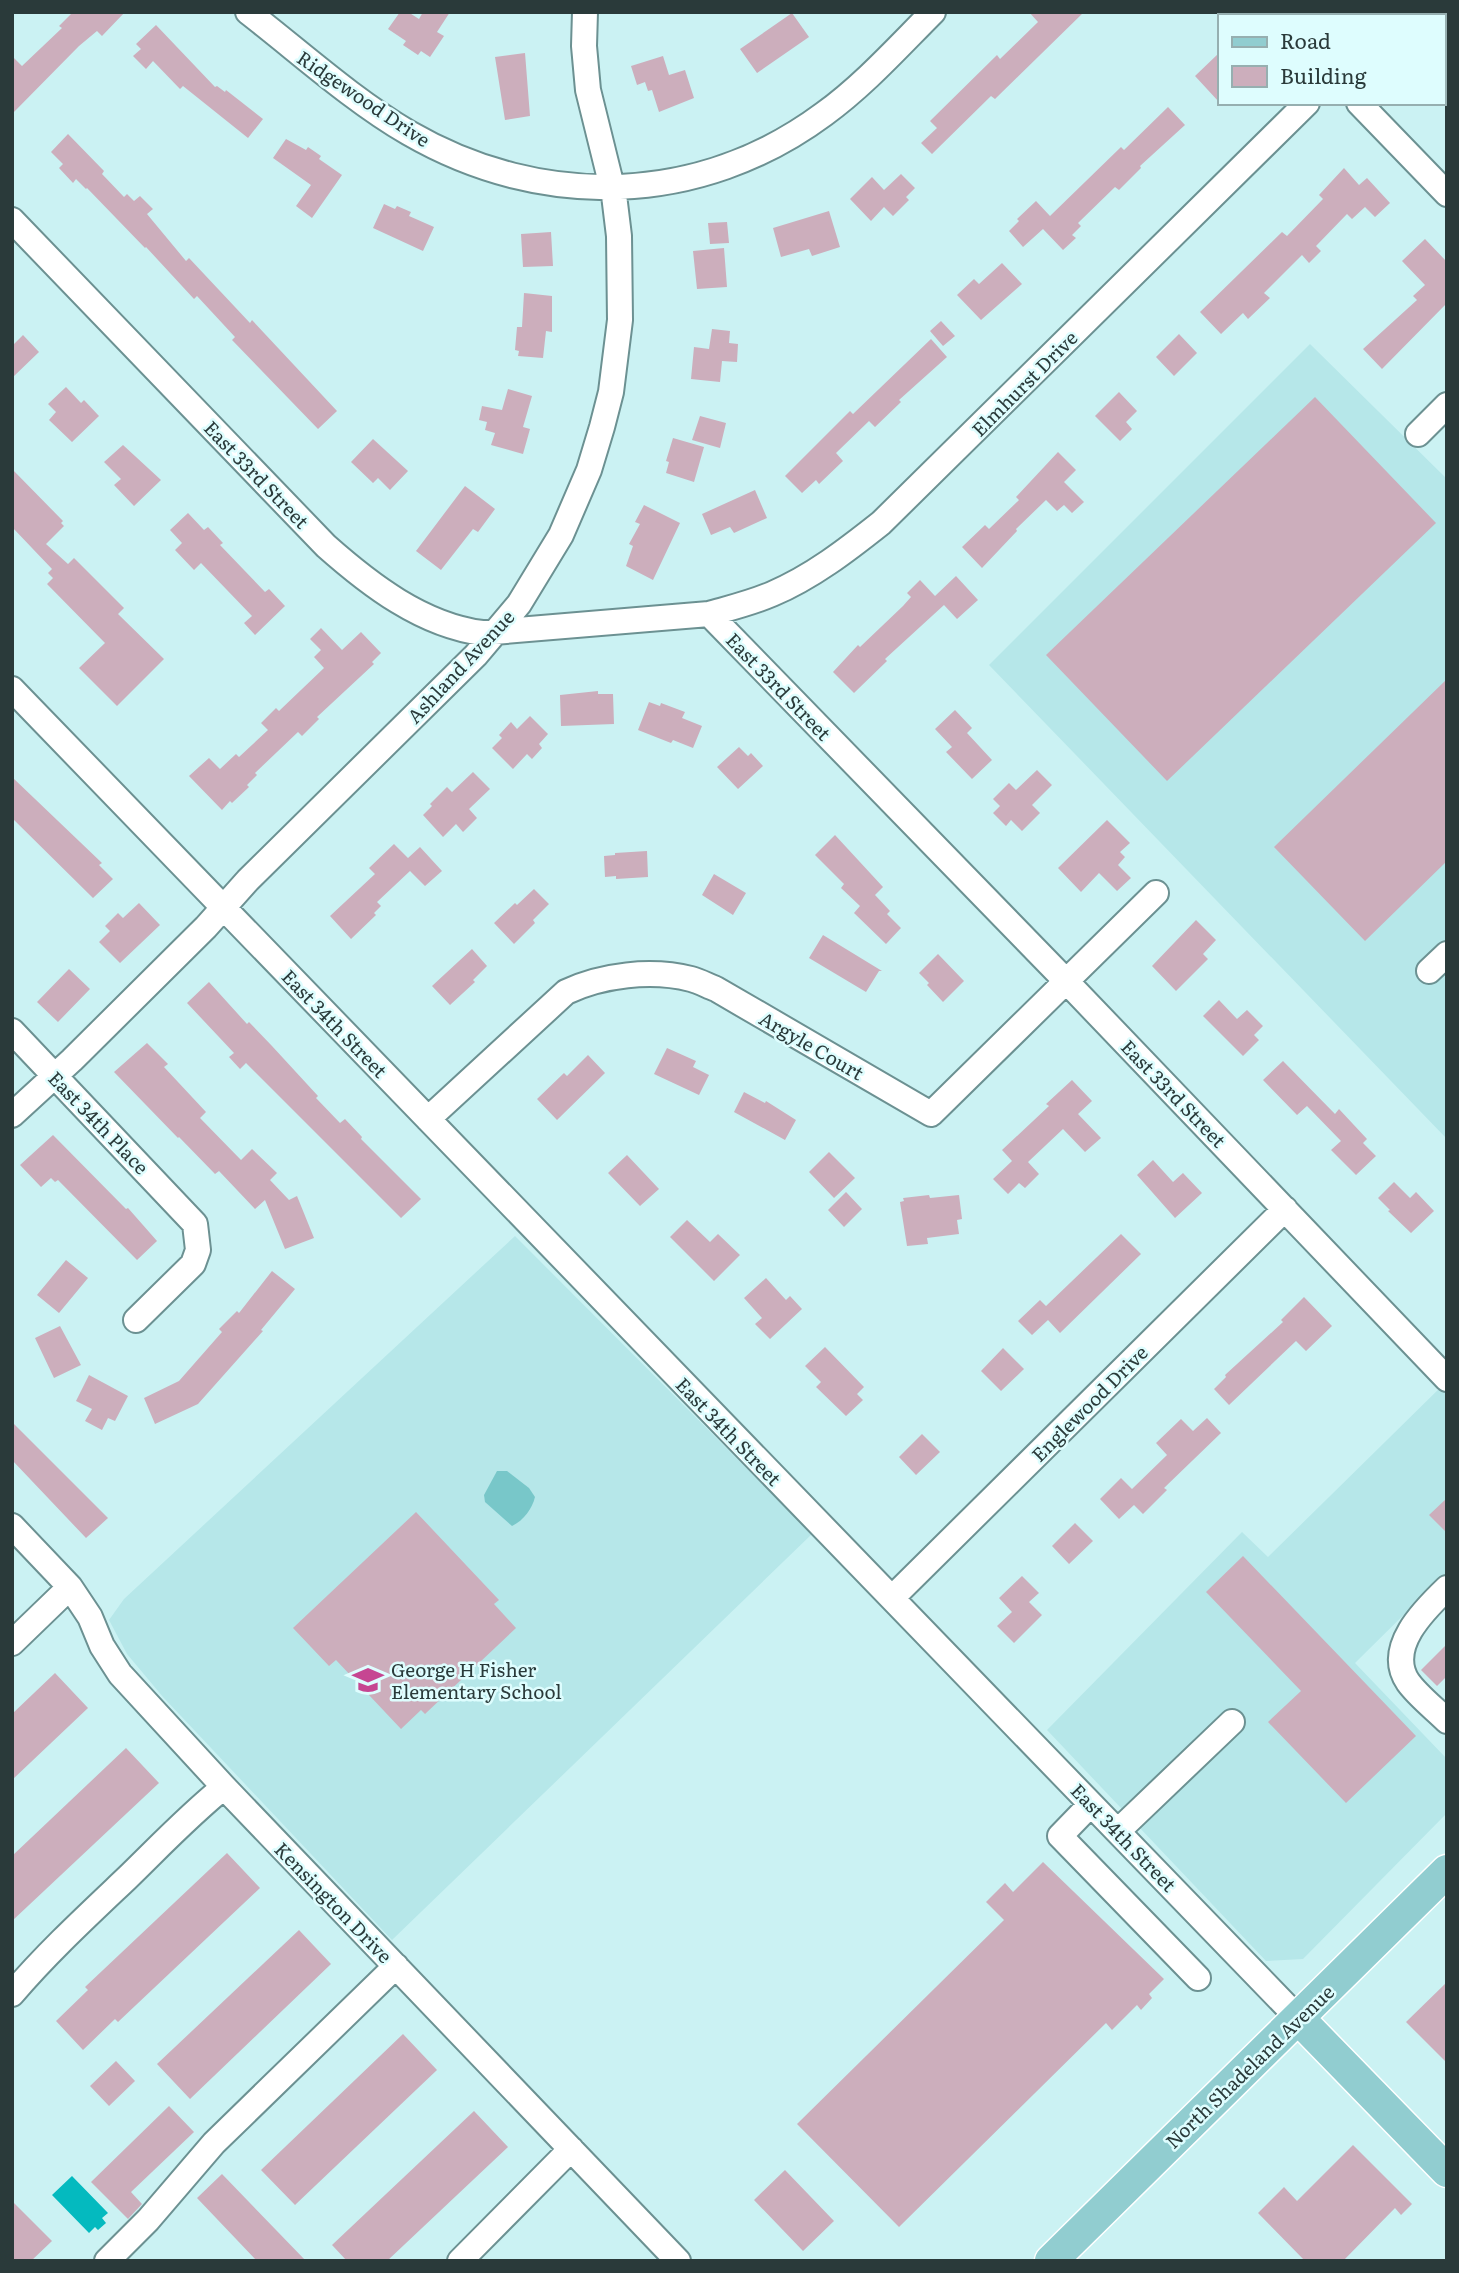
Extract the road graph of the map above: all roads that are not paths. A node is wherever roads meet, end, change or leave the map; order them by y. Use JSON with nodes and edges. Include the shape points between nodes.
{"nodes":[{"id":1,"x":248,"y":12,"type":"edge"},
{"id":2,"x":585,"y":12,"type":"edge"},
{"id":3,"x":933,"y":12,"type":"edge"},
{"id":4,"x":1305,"y":105,"type":"edge"},
{"id":5,"x":1361,"y":105,"type":"edge"},
{"id":6,"x":612,"y":187,"type":"junction"},
{"id":7,"x":1447,"y":194,"type":"edge"},
{"id":8,"x":12,"y":220,"type":"edge"},
{"id":9,"x":1447,"y":405,"type":"edge"},
{"id":10,"x":1418,"y":434,"type":"dead end"},
{"id":11,"x":709,"y":614,"type":"junction"},
{"id":12,"x":496,"y":633,"type":"junction"},
{"id":13,"x":12,"y":689,"type":"edge"},
{"id":14,"x":1156,"y":893,"type":"dead end"},
{"id":15,"x":224,"y":907,"type":"junction"},
{"id":16,"x":1066,"y":981,"type":"junction"},
{"id":17,"x":12,"y":1031,"type":"edge"},
{"id":18,"x":55,"y":1076,"type":"junction"},
{"id":19,"x":12,"y":1115,"type":"edge"},
{"id":20,"x":428,"y":1119,"type":"junction"},
{"id":21,"x":1285,"y":1209,"type":"junction"},
{"id":22,"x":136,"y":1320,"type":"dead end"},
{"id":23,"x":1447,"y":1379,"type":"edge"},
{"id":24,"x":12,"y":1527,"type":"edge"},
{"id":25,"x":70,"y":1587,"type":"junction"},
{"id":26,"x":1447,"y":1588,"type":"edge"},
{"id":27,"x":892,"y":1598,"type":"junction"},
{"id":28,"x":12,"y":1643,"type":"edge"},
{"id":29,"x":1447,"y":1721,"type":"edge"},
{"id":30,"x":1232,"y":1722,"type":"dead end"},
{"id":31,"x":224,"y":1787,"type":"junction"},
{"id":32,"x":1091,"y":1804,"type":"junction"},
{"id":33,"x":1118,"y":1831,"type":"junction"},
{"id":34,"x":1447,"y":1871,"type":"edge"},
{"id":35,"x":396,"y":1966,"type":"junction"},
{"id":36,"x":1198,"y":1978,"type":"dead end"},
{"id":37,"x":12,"y":1994,"type":"edge"},
{"id":38,"x":1298,"y":2018,"type":"junction"},
{"id":39,"x":571,"y":2149,"type":"junction"},
{"id":40,"x":1447,"y":2171,"type":"edge"},
{"id":41,"x":107,"y":2261,"type":"edge"},
{"id":42,"x":460,"y":2261,"type":"edge"},
{"id":43,"x":678,"y":2261,"type":"edge"},
{"id":44,"x":1051,"y":2261,"type":"edge"}],
"edges":[{"from":1,"to":6,"type":"street","name":"Ridgewood Drive","via":[[332,80],[410,134],[450,154],[535,181]]},
{"from":2,"to":6,"type":"street","name":"Ashland Avenue","via":[[588,90]]},
{"from":3,"to":6,"type":"street","name":"Ridgewood Drive","via":[[847,96],[788,139],[705,173],[669,182]]},
{"from":4,"to":11,"type":"street","name":"Elmhurst Drive","via":[[881,523],[794,584]]},
{"from":5,"to":7,"type":"street"},
{"from":6,"to":12,"type":"street","name":"Ashland Avenue","via":[[619,236],[620,320],[602,427],[561,535]]},
{"from":8,"to":12,"type":"street","name":"East 33rd Street","via":[[354,571],[398,601],[447,625],[462,631]]},
{"from":9,"to":10,"type":"street"},
{"from":11,"to":12,"type":"street","name":"East 33rd Street"},
{"from":11,"to":16,"type":"street","name":"East 33rd Street"},
{"from":12,"to":15,"type":"street","name":"Ashland Avenue"},
{"from":13,"to":15,"type":"street","name":"East 34th Street"},
{"from":14,"to":16,"type":"street","name":"Argyle Court"},
{"from":15,"to":18,"type":"street","name":"Ashland Avenue"},
{"from":15,"to":20,"type":"street","name":"East 34th Street"},
{"from":16,"to":20,"type":"street","name":"Argyle Court","via":[[931,1114],[716,989],[691,979],[651,975],[597,981],[566,992]]},
{"from":16,"to":21,"type":"street","name":"East 33rd Street"},
{"from":17,"to":18,"type":"street","name":"East 34th Place"},
{"from":18,"to":19,"type":"street","name":"Ashland Avenue"},
{"from":18,"to":22,"type":"street","name":"East 34th Place","via":[[197,1230],[196,1257],[188,1270]]},
{"from":20,"to":27,"type":"street","name":"East 34th Street"},
{"from":21,"to":23,"type":"street","name":"East 33rd Street"},
{"from":21,"to":27,"type":"street","name":"Englewood Drive"},
{"from":24,"to":25,"type":"street","name":"Kensington Drive"},
{"from":25,"to":28,"type":"street"},
{"from":25,"to":31,"type":"street","name":"Kensington Drive","via":[[120,1674]]},
{"from":26,"to":29,"type":"street","via":[[1421,1613],[1406,1638],[1402,1663],[1407,1681]]},
{"from":27,"to":32,"type":"street","name":"East 34th Street"},
{"from":30,"to":33,"type":"street"},
{"from":31,"to":35,"type":"street","name":"Kensington Drive"},
{"from":31,"to":37,"type":"street","via":[[93,1910]]},
{"from":32,"to":33,"type":"street","name":"East 34th Street"},
{"from":32,"to":36,"type":"street","via":[[1060,1836]]},
{"from":33,"to":38,"type":"street","name":"East 34th Street"},
{"from":34,"to":38,"type":"main road","name":"North Shadeland Avenue"},
{"from":35,"to":39,"type":"street","name":"Kensington Drive"},
{"from":35,"to":41,"type":"street","via":[[214,2143]]},
{"from":38,"to":40,"type":"main road","name":"East 34th Street"},
{"from":38,"to":44,"type":"main road","name":"North Shadeland Avenue"},
{"from":39,"to":42,"type":"street"},
{"from":39,"to":43,"type":"street","name":"Kensington Drive"}]}
